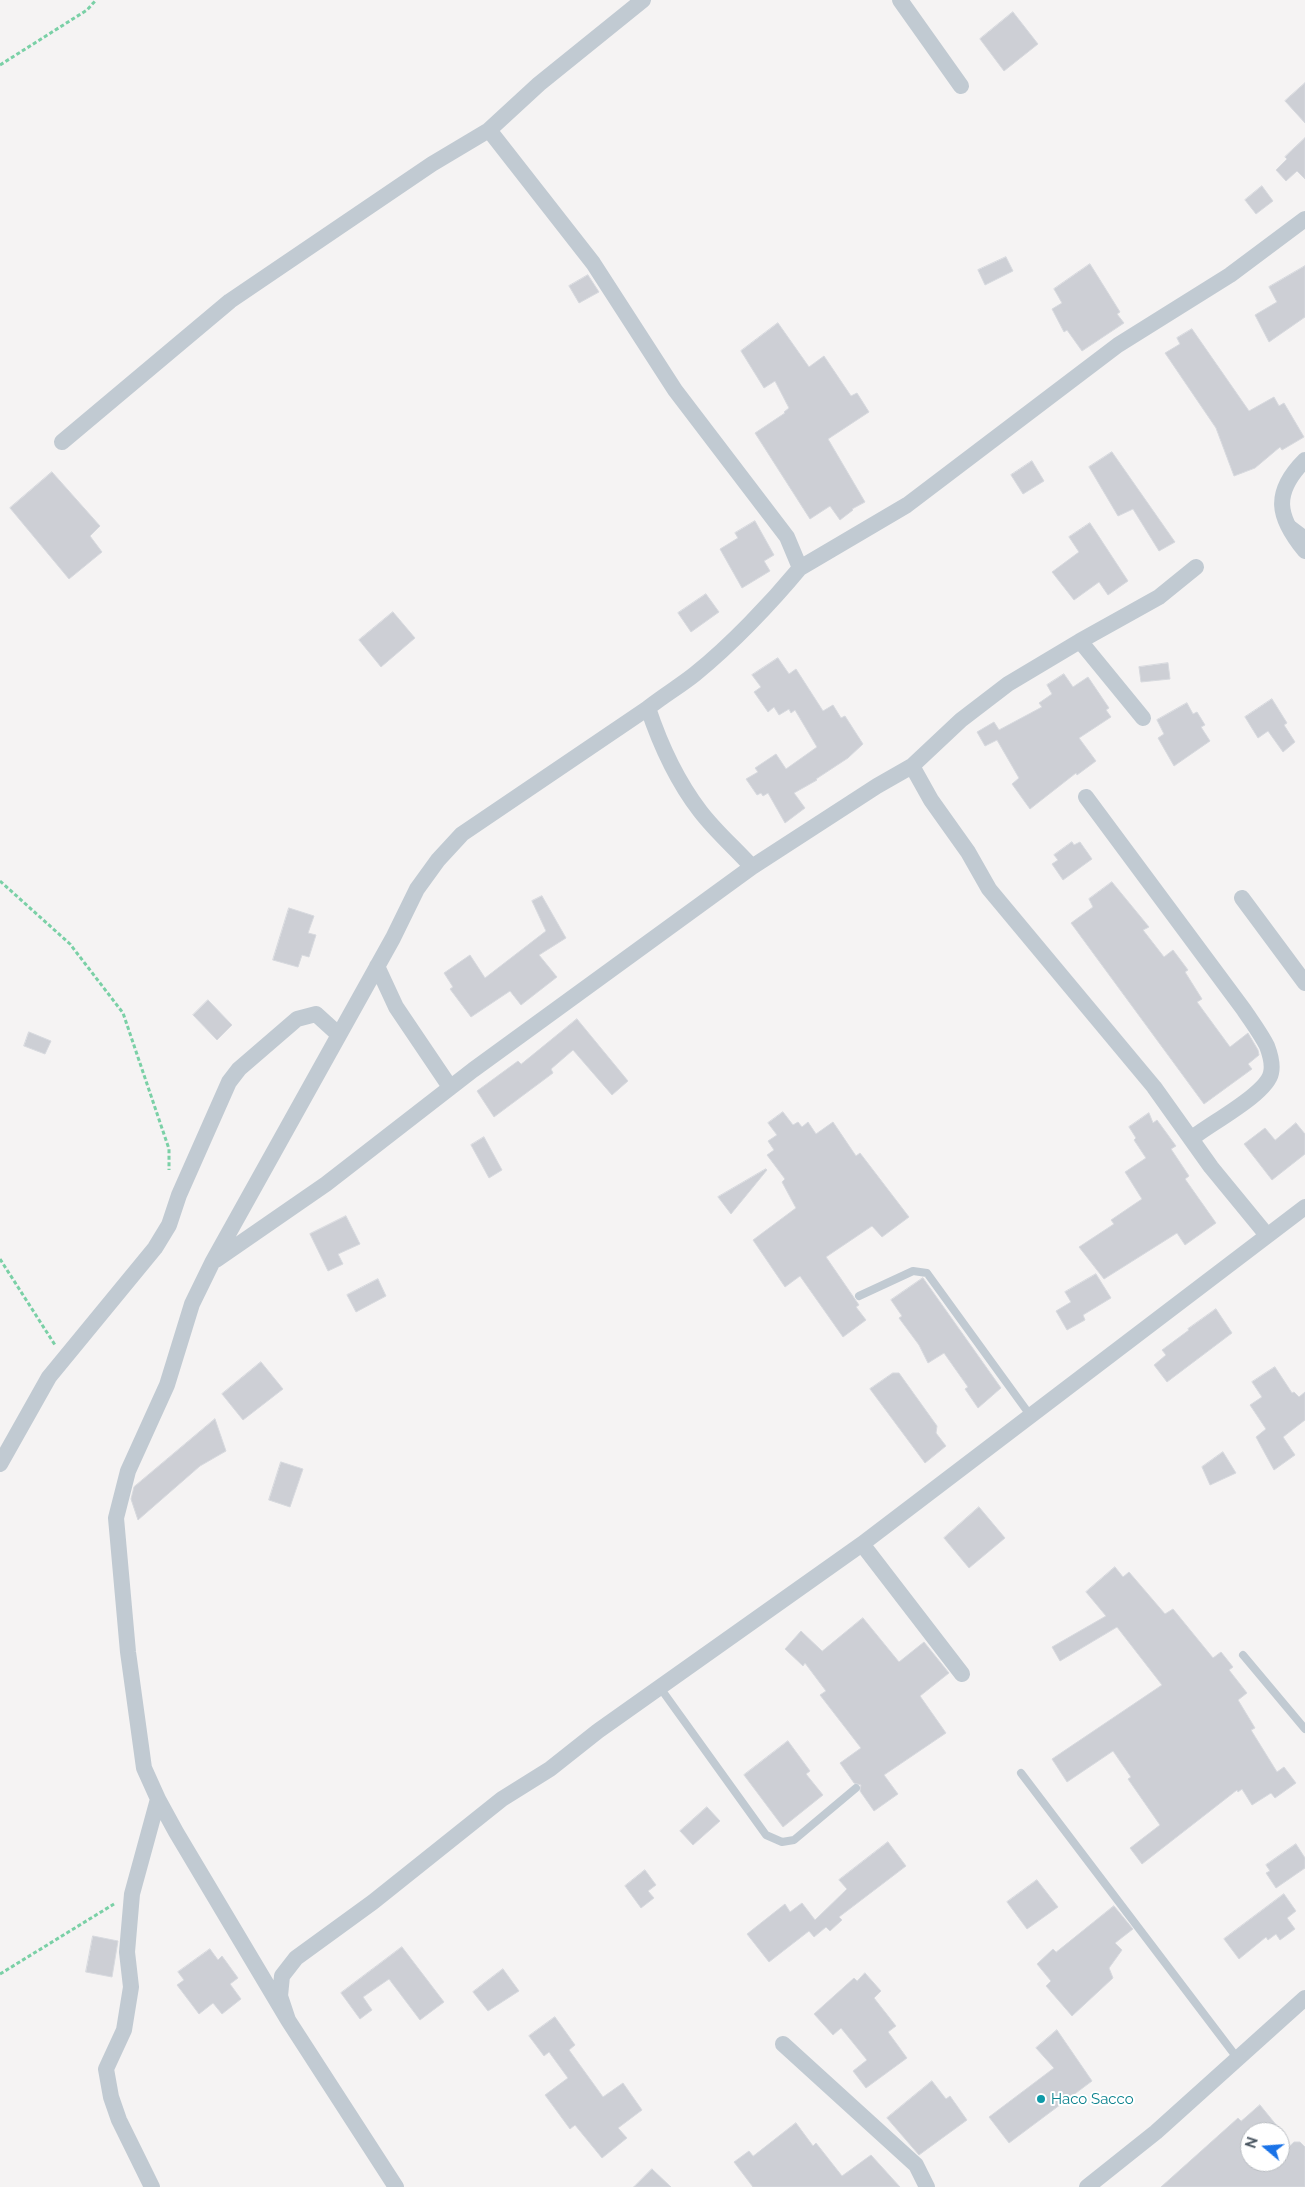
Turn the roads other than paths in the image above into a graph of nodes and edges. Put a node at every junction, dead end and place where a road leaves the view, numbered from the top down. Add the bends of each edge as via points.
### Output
1 (643, 0) edge
2 (900, 0) edge
3 (961, 86) dead end
4 (489, 130) junction
5 (1305, 220) edge
6 (62, 442) dead end
7 (1305, 460) edge
8 (1285, 520) junction
9 (1305, 534) edge
10 (1305, 551) edge
11 (1196, 567) dead end
12 (800, 568) junction
13 (1080, 640) junction
14 (648, 708) junction
15 (1143, 718) dead end
16 (912, 766) junction
17 (1086, 796) dead end
18 (752, 867) junction
19 (1242, 898) dead end
20 (377, 966) junction
21 (1305, 983) edge
22 (338, 1034) junction
23 (450, 1087) junction
24 (1191, 1139) junction
25 (1305, 1207) edge
26 (1266, 1234) junction
27 (212, 1263) junction
28 (859, 1296) dead end
29 (1030, 1416) junction
30 (0, 1464) edge
31 (862, 1544) junction
32 (1243, 1656) dead end
33 (962, 1674) dead end
34 (661, 1689) junction
35 (1305, 1729) edge
36 (1022, 1774) dead end
37 (856, 1788) dead end
38 (158, 1799) junction
39 (1305, 1998) edge
40 (288, 2020) junction
41 (783, 2044) dead end
42 (1238, 2059) junction
43 (152, 2187) edge
44 (396, 2187) edge
45 (927, 2187) edge
46 (1087, 2187) edge

1 - 4 street via 539,84
2 - 3 street
4 - 6 street via 432,164 230,301
4 - 12 street via 593,263 676,390 778,524
5 - 12 street via 1230,275 1118,345 906,505
7 - 8 street via 1281,498
8 - 9 lane via 1296,524
8 - 10 street
11 - 13 street via 1159,597
12 - 14 street via 775,598 718,653
13 - 15 street
13 - 16 street via 1008,684 961,720
14 - 18 street via 670,761 699,810
14 - 20 street via 462,834 417,889
16 - 18 street
16 - 24 street via 989,889 1154,1087
17 - 24 street via 1244,1010 1267,1047 1271,1067 1267,1082 1256,1094
18 - 23 street
19 - 21 street
20 - 22 street
20 - 23 street via 396,1007
22 - 27 street
22 - 30 street via 316,1014 297,1019 239,1068 229,1082 169,1225 155,1248 49,1377
23 - 27 street via 326,1184
24 - 26 street
25 - 26 street
26 - 29 street
27 - 38 street via 192,1304 167,1386 128,1471 116,1518 139,1735 144,1768
28 - 29 lane via 913,1271 927,1273
29 - 31 street
31 - 33 street
31 - 34 street
32 - 35 lane
34 - 37 lane via 766,1835 782,1842 794,1840
34 - 40 street via 502,1800 296,1958 282,1976 280,1996
36 - 42 lane
38 - 40 street
38 - 43 street via 132,1894 127,1952 131,1988 124,2030 106,2069 110,2097
39 - 42 street
40 - 44 street
41 - 45 street via 916,2165
42 - 46 street via 1156,2132

